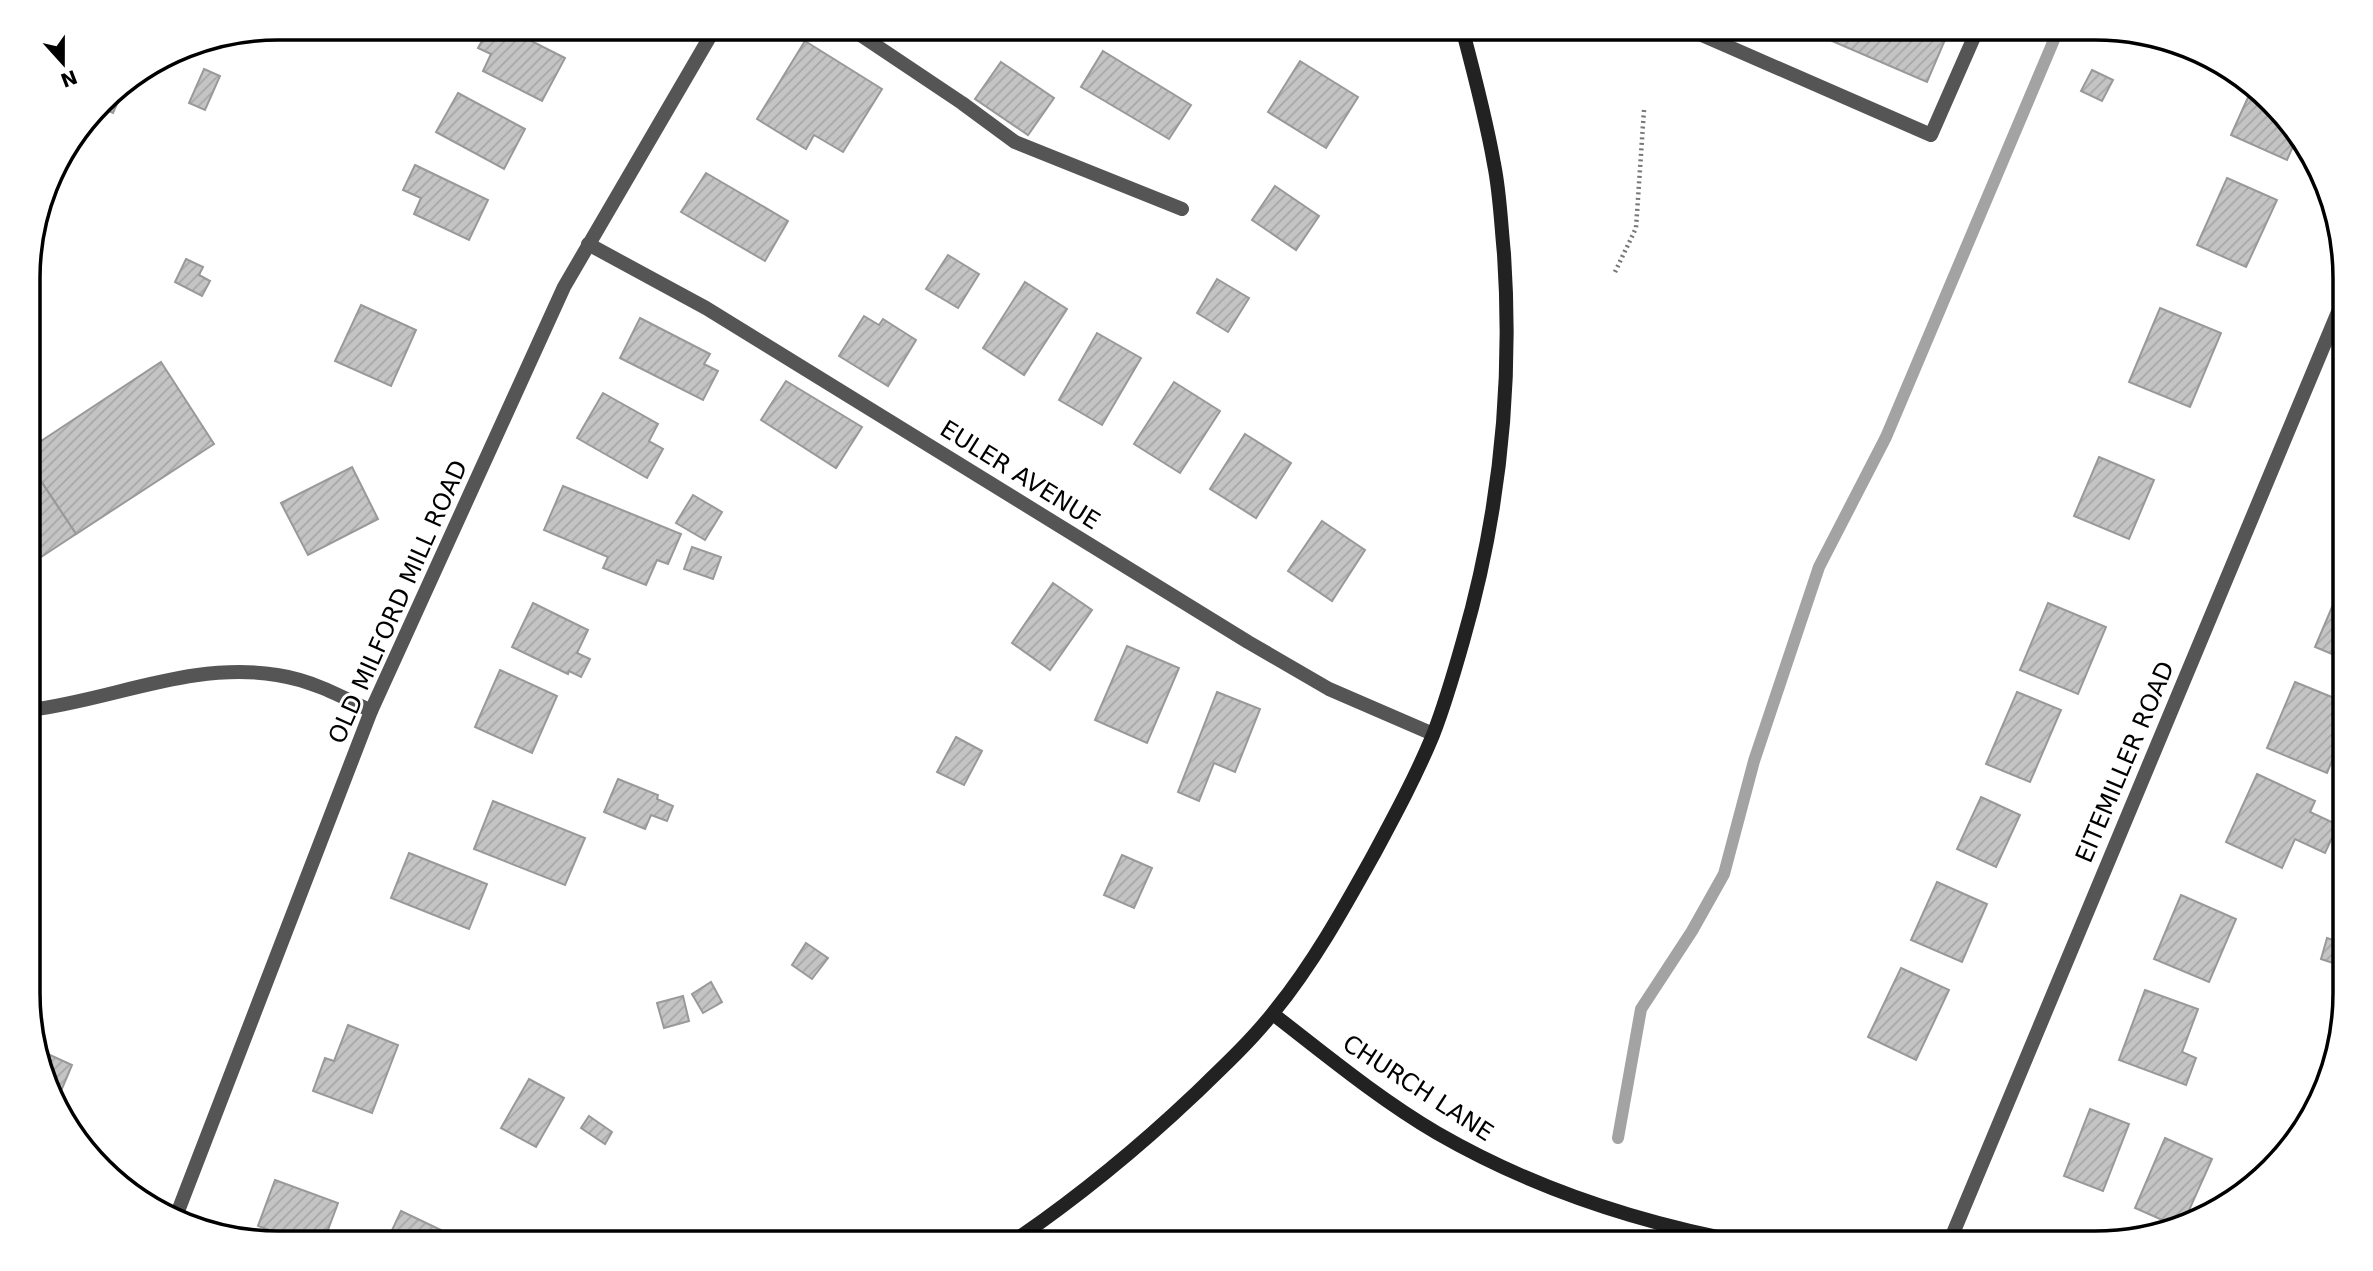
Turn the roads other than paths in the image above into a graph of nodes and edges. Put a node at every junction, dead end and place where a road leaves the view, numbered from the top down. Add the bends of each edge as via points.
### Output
1 (708, 40) edge
2 (868, 40) edge
3 (1465, 40) edge
4 (1713, 40) edge
5 (1973, 40) edge
6 (1182, 209) dead end
7 (588, 244) junction
8 (2333, 324) edge
9 (40, 709) edge
10 (371, 711) junction
11 (1433, 734) junction
12 (1273, 1014) junction
13 (179, 1209) edge
14 (1686, 1230) edge
15 (1954, 1230) edge
16 (1029, 1231) edge

1 - 7 street, OLD MILFORD MILL ROAD
2 - 6 street via 1015,142
3 - 11 main road via 1495,167 1508,359 1493,515 1475,599
4 - 5 street via 1931,135
7 - 10 street, OLD MILFORD MILL ROAD
7 - 11 street, EULER AVENUE via 706,308 1329,689
8 - 15 street, EITEMILLER ROAD
9 - 10 street via 177,677 231,672 277,675 322,687
10 - 13 street, OLD MILFORD MILL ROAD
11 - 12 main road via 1347,903
12 - 14 main road, CHURCH LANE via 1365,1086 1436,1133 1503,1169 1566,1195
12 - 16 main road via 1154,1133

